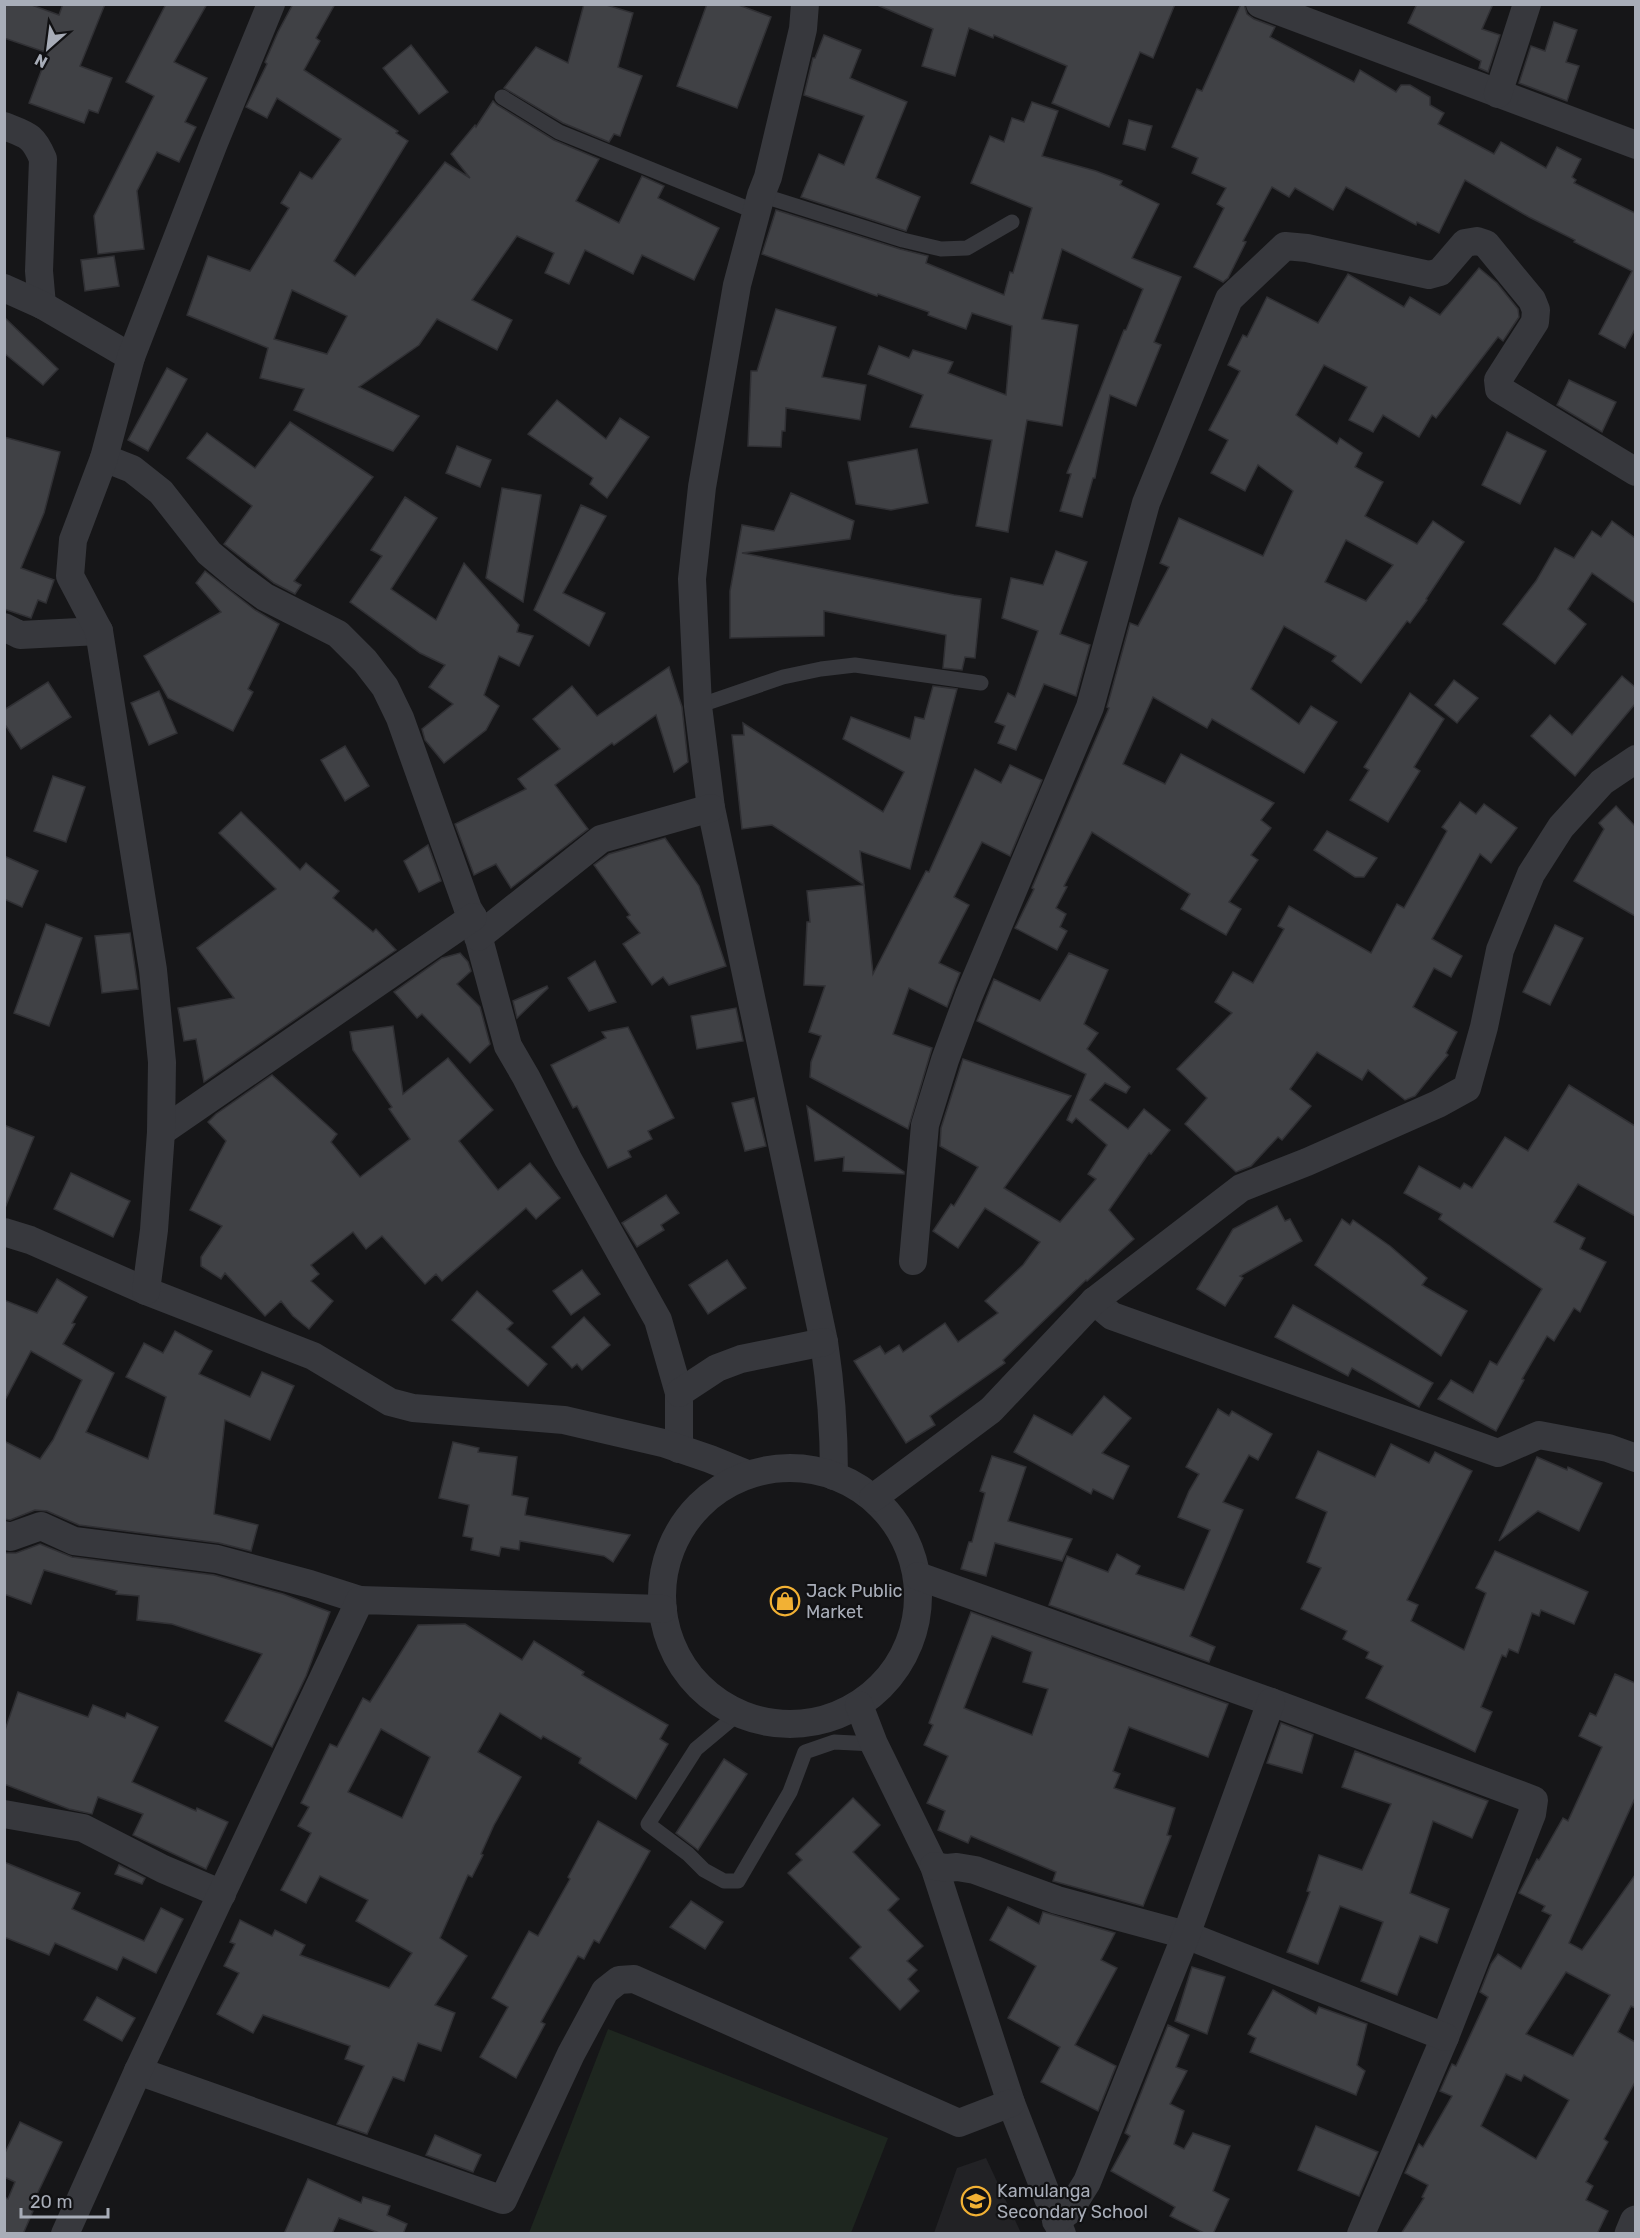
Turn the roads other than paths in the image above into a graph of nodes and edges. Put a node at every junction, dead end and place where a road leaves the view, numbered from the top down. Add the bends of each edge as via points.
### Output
1 (271, 4) edge
2 (805, 4) edge
3 (1260, 4) edge
4 (1527, 4) edge
5 (1498, 94) junction
6 (502, 97) dead end
7 (4, 126) edge
8 (1635, 145) edge
9 (759, 203) junction
10 (1012, 222) dead end
11 (4, 288) edge
12 (42, 305) junction
13 (131, 357) junction
14 (104, 458) junction
15 (1635, 472) edge
16 (4, 627) edge
17 (99, 631) junction
18 (981, 683) dead end
19 (698, 706) junction
20 (1635, 759) edge
21 (711, 808) junction
22 (476, 927) junction
23 (161, 1132) junction
24 (4, 1232) edge
25 (913, 1261) dead end
26 (146, 1291) junction
27 (1094, 1301) junction
28 (824, 1342) junction
29 (679, 1393) junction
30 (680, 1449) junction
31 (1635, 1458) edge
32 (747, 1474) junction
33 (834, 1476) junction
34 (873, 1498) junction
35 (4, 1535) edge
36 (918, 1576) junction
37 (360, 1600) junction
38 (663, 1609) junction
39 (1271, 1701) junction
40 (860, 1705) junction
41 (739, 1713) junction
42 (874, 1744) junction
43 (4, 1814) edge
44 (934, 1866) junction
45 (222, 1894) junction
46 (1186, 1935) junction
47 (1445, 2037) junction
48 (138, 2072) junction
49 (1011, 2103) junction
50 (1635, 2222) edge
51 (1059, 2227) edge
52 (65, 2234) edge
53 (1361, 2234) edge
54 (1631, 2234) edge

1 - 13 street
2 - 9 street
3 - 5 street
4 - 5 street
5 - 8 street
6 - 9 lane via 559,132
7 - 12 street via 37,143 43,159 39,271
9 - 10 lane via 941,249 966,248
9 - 19 street via 737,285 702,487 692,579
11 - 12 street
12 - 13 street
13 - 14 street
14 - 17 street via 73,540 70,576
14 - 22 street via 132,469 161,492 209,553 239,578 265,597 338,634 386,687
15 - 25 street via 1498,389 1498,380 1535,322 1536,310 1486,244 1465,243 1440,272 1429,275 1285,246 1229,299 1146,503 1090,707 945,1060 926,1125
16 - 17 street via 20,635
17 - 23 street via 153,970 162,1062
18 - 19 lane via 855,665 783,677
19 - 21 street
20 - 27 street via 1602,782 1568,820 1531,874 1500,950 1467,1088 1241,1188
21 - 22 street via 602,839
21 - 28 street
22 - 23 street
22 - 29 street via 508,1046 658,1320
23 - 26 street
24 - 26 street
26 - 30 street via 313,1356 390,1402 412,1408 564,1420
27 - 31 street via 1112,1316 1498,1453 1539,1435 1608,1448
27 - 34 street via 991,1410
28 - 29 street via 741,1359 717,1368
28 - 33 street via 832,1406
29 - 30 street
30 - 32 street
32 - 33 street via 775,1468 804,1468
32 - 38 street via 712,1491 677,1533 665,1562
33 - 34 street
34 - 36 street via 902,1533
35 - 37 street via 41,1526 74,1541 217,1559
36 - 39 street
36 - 40 street via 914,1635 883,1686
37 - 38 street
37 - 45 street
38 - 41 street via 670,1643 682,1665 710,1696
39 - 46 street
39 - 47 street via 1534,1800 1532,1814
40 - 41 street via 837,1716 788,1724
40 - 42 street
41 - 42 lane via 696,1749 648,1824 704,1870 724,1881 738,1881 790,1792 805,1752 834,1742
42 - 44 street
43 - 45 street via 83,1828
44 - 46 street via 975,1870 1056,1900
44 - 49 street
45 - 48 street
46 - 47 street
46 - 51 street via 1087,2182
47 - 53 street
48 - 49 street via 503,2200 571,2054 605,1991 619,1980 634,1979 959,2123
48 - 52 street
49 - 51 street
50 - 54 street

